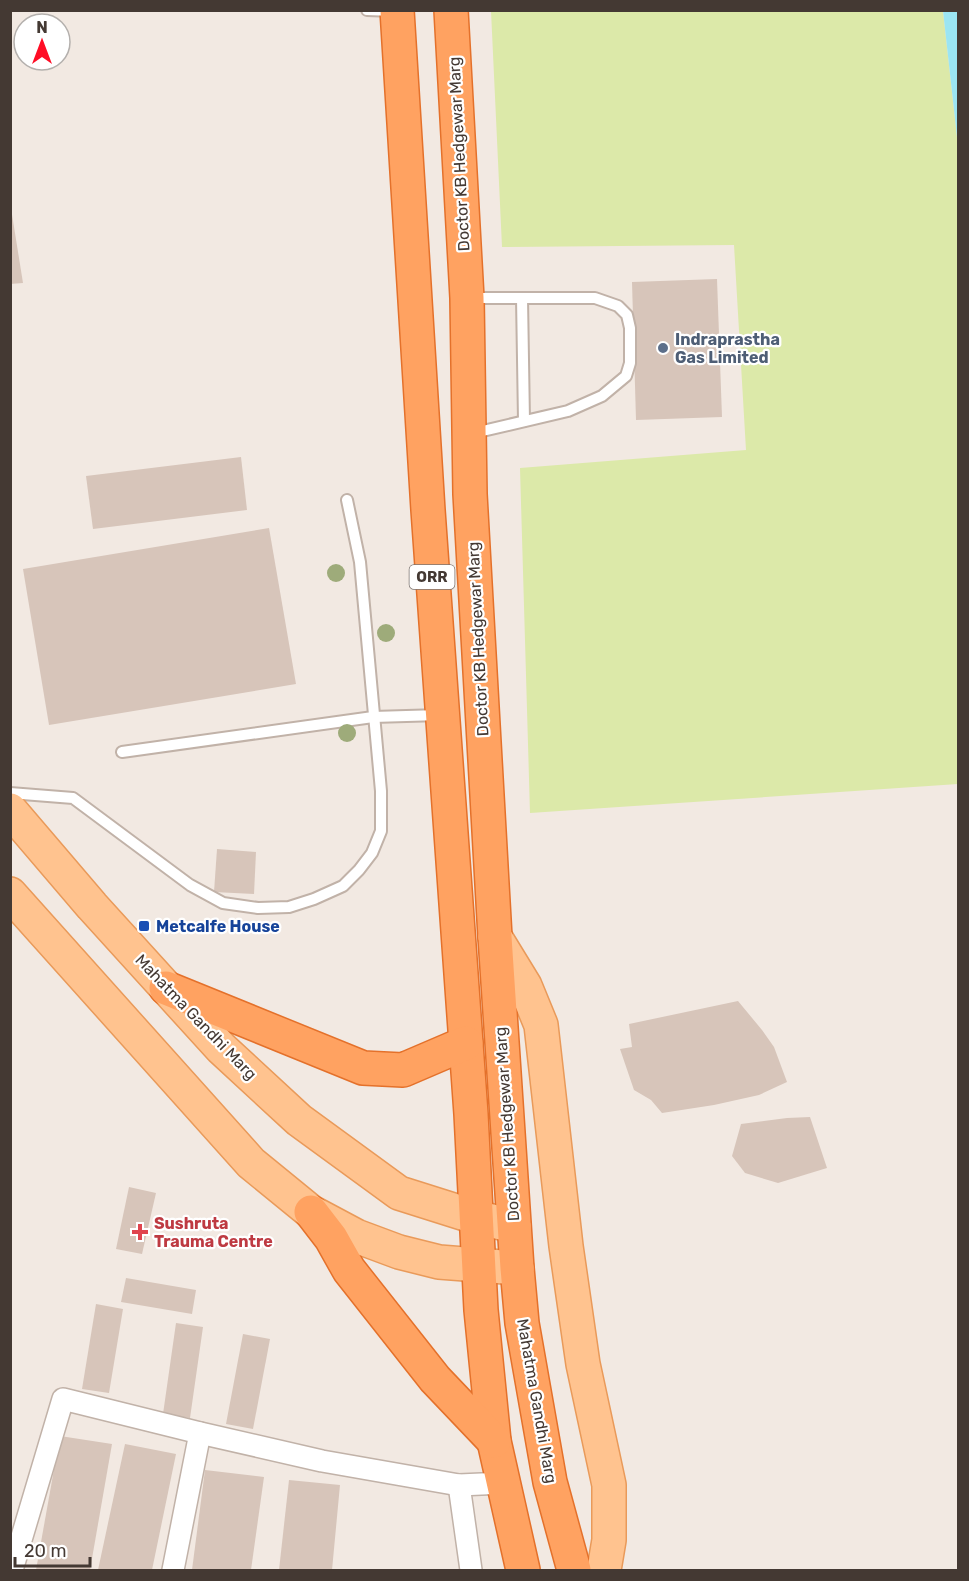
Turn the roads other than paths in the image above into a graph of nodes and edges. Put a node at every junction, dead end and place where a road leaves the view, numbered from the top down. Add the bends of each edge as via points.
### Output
1 (367, 10) edge
2 (451, 10) edge
3 (397, 11) edge
4 (467, 298) junction
5 (522, 298) junction
6 (524, 421) junction
7 (469, 434) junction
8 (348, 500) dead end
9 (442, 715) junction
10 (373, 717) junction
11 (122, 752) dead end
12 (10, 793) edge
13 (10, 810) edge
14 (10, 894) edge
15 (495, 937) junction
16 (166, 988) junction
17 (466, 1043) junction
18 (311, 1212) junction
19 (476, 1218) junction
20 (514, 1226) junction
21 (478, 1264) junction
22 (516, 1268) junction
23 (200, 1434) junction
24 (494, 1441) junction
25 (504, 1483) junction
26 (459, 1485) junction
27 (12, 1570) edge
28 (173, 1570) edge
29 (471, 1570) edge
30 (523, 1570) edge
31 (574, 1570) edge
32 (604, 1570) edge

1 - 3 lane
2 - 4 highway, Doctor KB Hedgewar Marg / ORR
3 - 9 highway, ORR
4 - 5 lane
4 - 7 highway, Doctor KB Hedgewar Marg / ORR
5 - 6 lane
5 - 6 lane via 595,298 618,306 627,315 630,328 626,376 602,396 568,411
6 - 7 lane
7 - 15 highway, Doctor KB Hedgewar Marg / ORR
8 - 10 lane via 360,562
9 - 10 lane
9 - 17 highway, ORR
10 - 11 lane
10 - 12 lane via 381,831 372,853 343,886 289,907 223,903 190,885 73,798
13 - 16 main road, Mahatma Gandhi Marg
14 - 18 main road via 251,1163
15 - 20 highway, Doctor KB Hedgewar Marg / ORR
15 - 32 main road via 525,986 541,1025 581,1352 609,1485
16 - 17 highway via 363,1068 403,1070
16 - 19 main road, Mahatma Gandhi Marg via 221,1048 299,1120 399,1193
17 - 19 highway, ORR
18 - 21 main road via 356,1236 399,1252 439,1262
18 - 24 highway via 349,1270 435,1379
19 - 20 main road, Mahatma Gandhi Marg
19 - 21 highway
20 - 22 highway, Doctor KB Hedgewar Marg / ORR
21 - 22 main road
21 - 24 highway
22 - 31 highway, Mahatma Gandhi Marg via 550,1482
23 - 26 street
23 - 27 street via 63,1399
23 - 28 street
24 - 25 highway
25 - 26 street
25 - 30 highway
26 - 29 street

